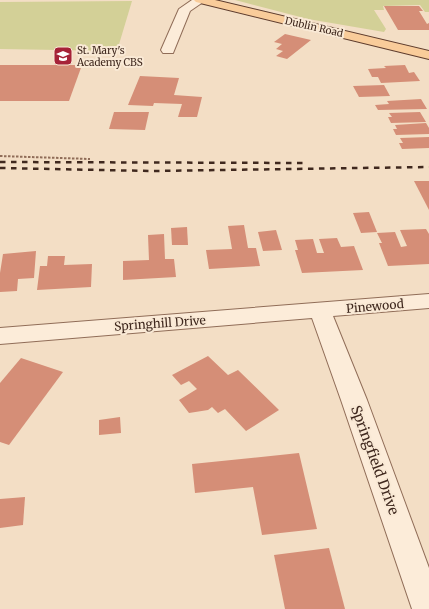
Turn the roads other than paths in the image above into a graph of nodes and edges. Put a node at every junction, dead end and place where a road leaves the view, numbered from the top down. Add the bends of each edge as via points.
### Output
1 (200, 0) edge
2 (168, 50) dead end
3 (429, 55) edge
4 (429, 302) edge
5 (320, 311) junction
6 (0, 336) edge
7 (428, 609) edge

1 - 2 street via 185,9
1 - 3 main road, Dublin Road
4 - 5 street, Pinewood
5 - 6 street, Springhill Drive
5 - 7 street, Springfield Drive

